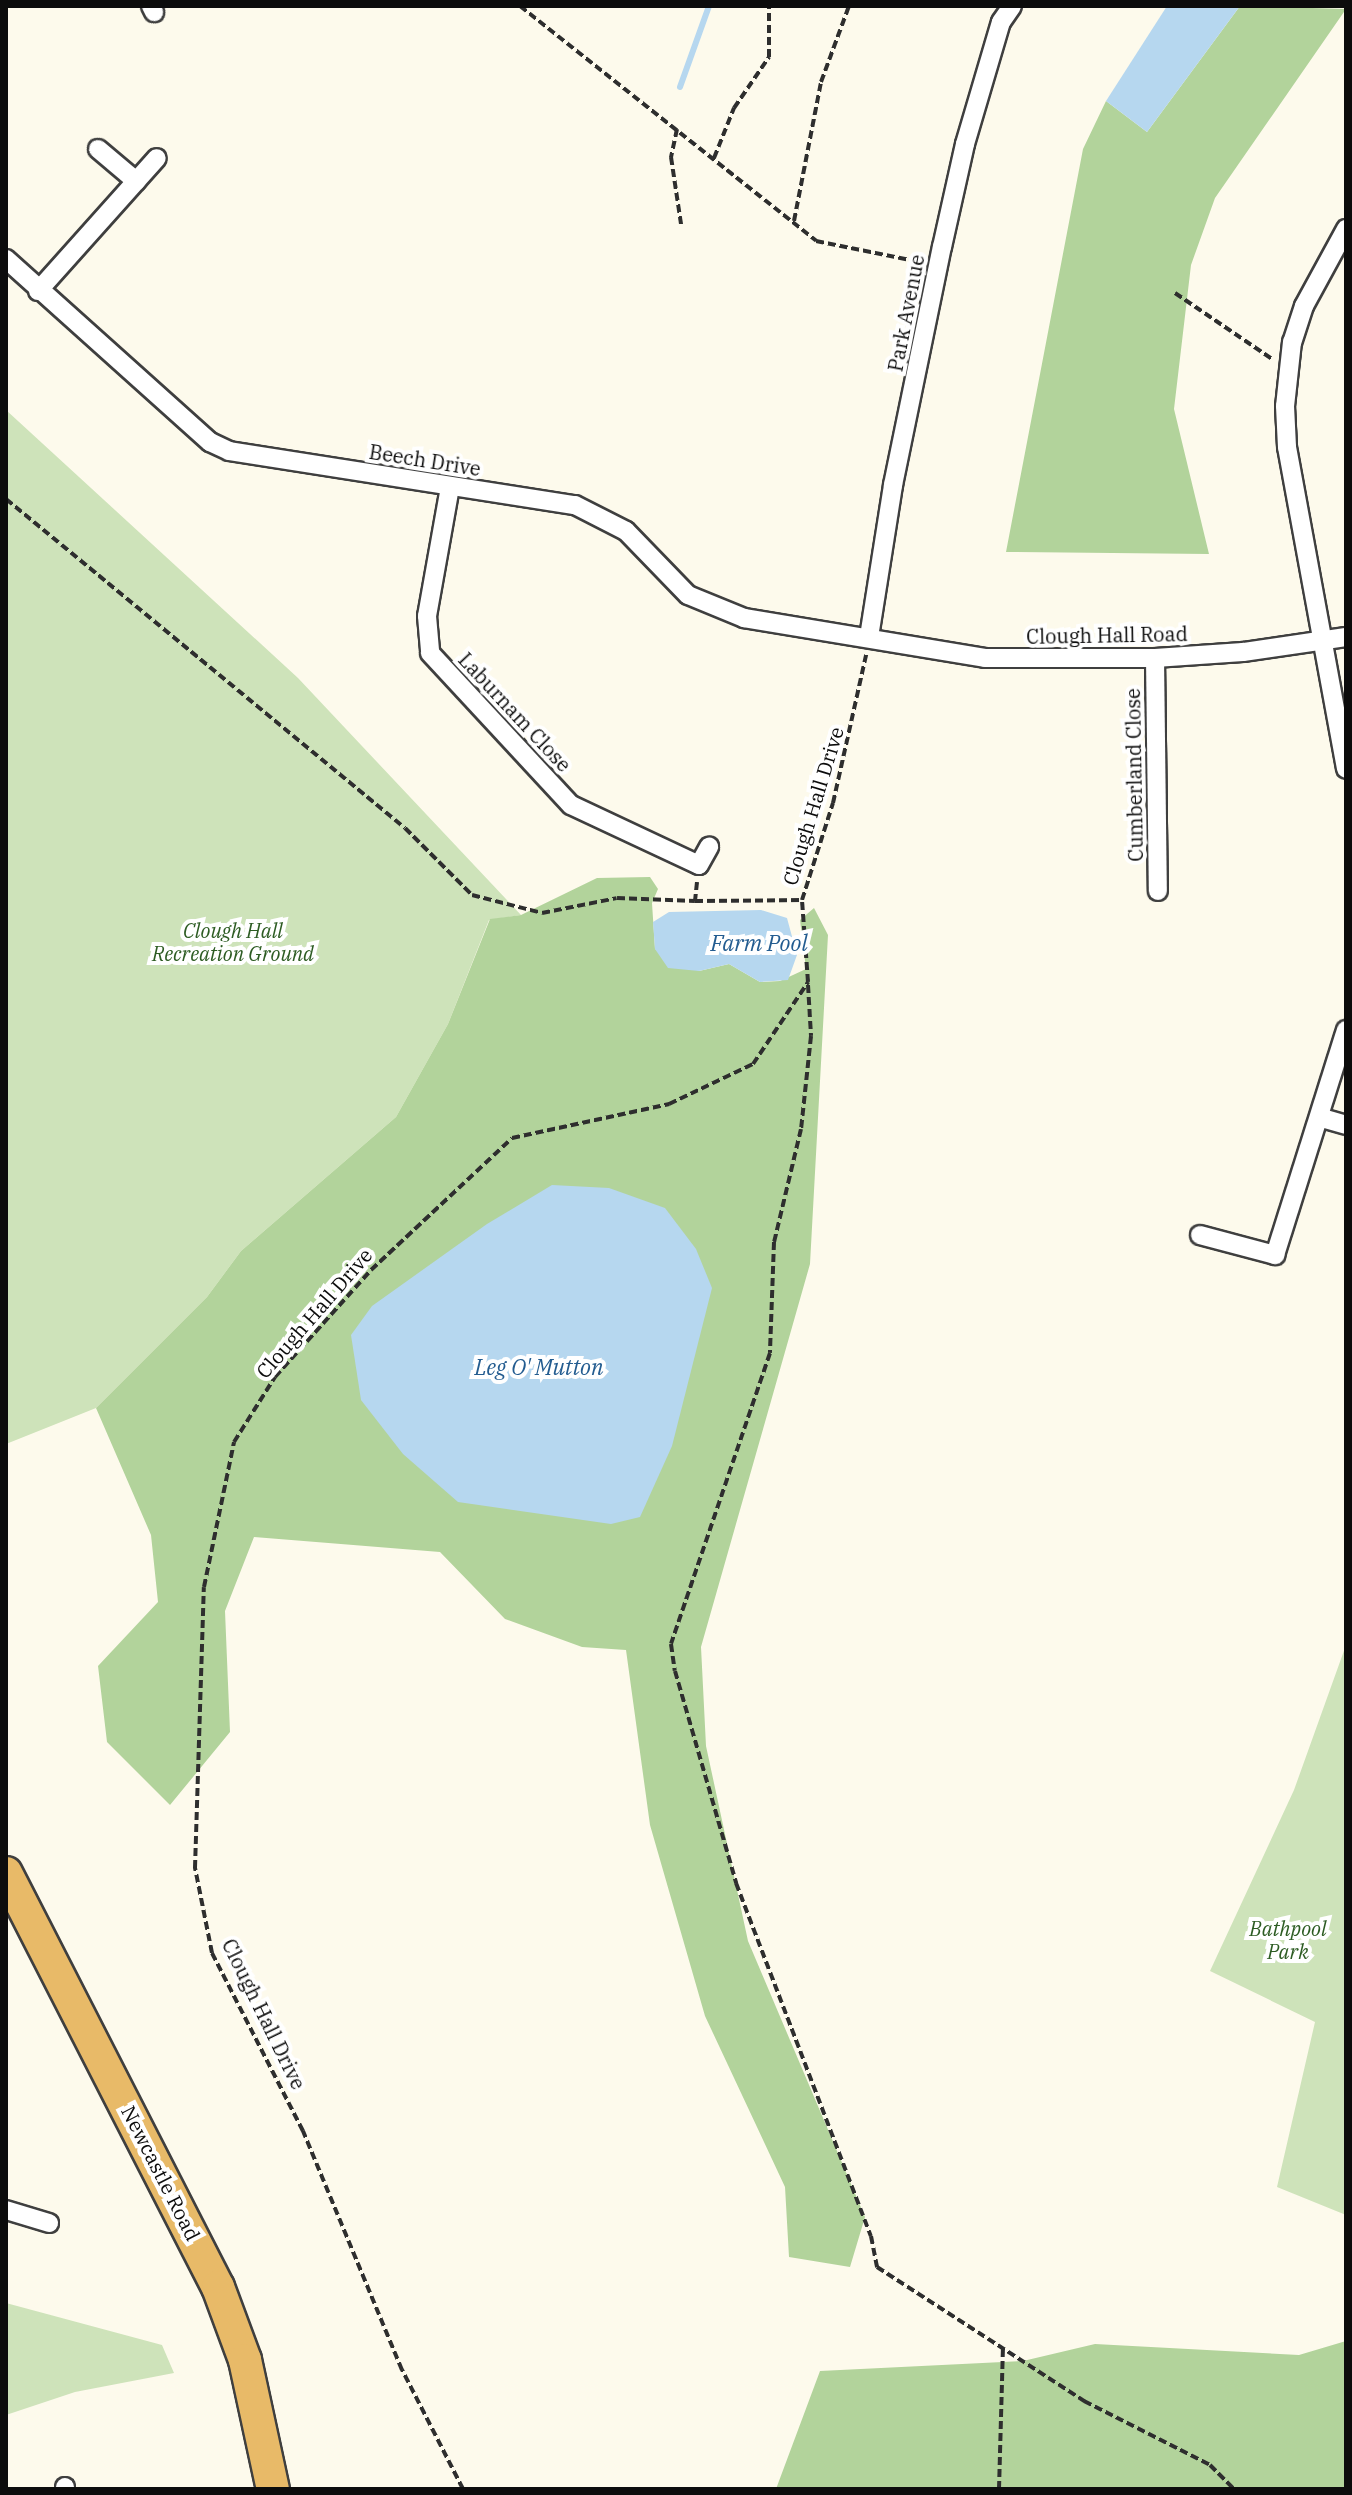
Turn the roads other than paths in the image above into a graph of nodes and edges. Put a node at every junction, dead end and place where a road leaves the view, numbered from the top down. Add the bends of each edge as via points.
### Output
1 (1012, 6) edge
2 (98, 149) dead end
3 (157, 158) dead end
4 (136, 181) junction
5 (1346, 229) edge
6 (6, 259) edge
7 (38, 291) junction
8 (450, 487) junction
9 (869, 637) junction
10 (1346, 637) edge
11 (1323, 642) junction
12 (1155, 658) junction
13 (1346, 769) edge
14 (709, 847) dead end
15 (1158, 891) dead end
16 (1346, 1030) edge
17 (1322, 1118) junction
18 (1346, 1125) edge
19 (1200, 1235) dead end
20 (6, 1873) edge
21 (6, 2210) edge
22 (49, 2223) dead end
23 (273, 2489) edge

1 - 9 street, Park Avenue via 1001,22 965,144 893,485
2 - 4 street
3 - 4 street
4 - 7 street
5 - 11 street via 1304,306 1287,370 1287,447
6 - 7 street, Beech Drive
7 - 8 street, Beech Drive via 210,442 229,451
8 - 9 street, Beech Drive via 575,505 602,515 709,608
8 - 14 street, Laburnam Close via 427,616 430,653 571,805 699,865
9 - 12 street, Clough Hall Road via 985,658
10 - 11 street, Clough Hall Road
11 - 12 street, Clough Hall Road
11 - 13 street
12 - 15 street, Cumberland Close
16 - 17 street
17 - 18 street
17 - 19 street via 1275,1255
20 - 23 highway, Newcastle Road via 218,2287 245,2360
21 - 22 street

